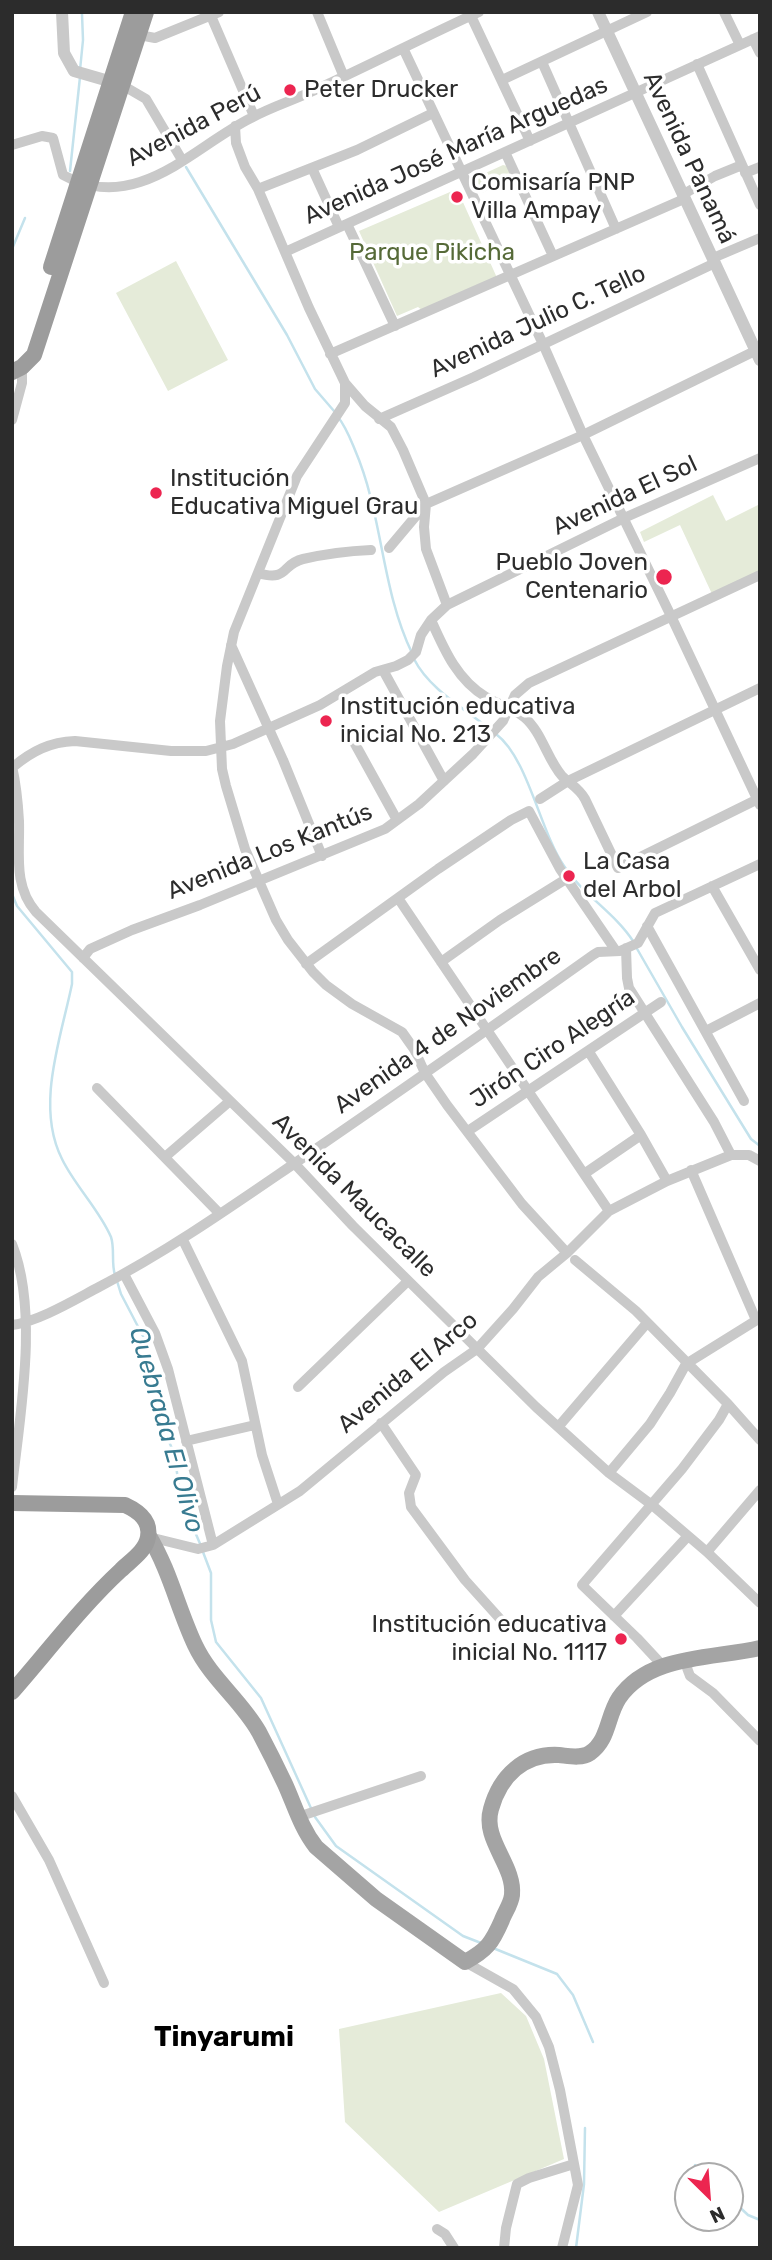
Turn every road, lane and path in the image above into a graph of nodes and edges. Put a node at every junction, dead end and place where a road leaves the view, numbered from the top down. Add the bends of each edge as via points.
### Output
1 (62, 12) edge
2 (133, 12) edge
3 (146, 12) edge
4 (317, 12) edge
5 (598, 12) edge
6 (647, 12) edge
7 (724, 12) edge
8 (215, 14) edge
9 (475, 14) edge
10 (607, 31) junction
11 (133, 33) junction
12 (756, 37) edge
13 (740, 45) junction
14 (402, 48) junction
15 (760, 53) edge
16 (542, 62) junction
17 (697, 64) junction
18 (344, 76) junction
19 (502, 80) junction
20 (116, 83) junction
21 (635, 93) junction
22 (433, 113) junction
23 (254, 116) junction
24 (568, 123) junction
25 (235, 126) junction
26 (530, 141) junction
27 (12, 145) edge
28 (505, 152) junction
29 (182, 160) junction
30 (760, 167) edge
31 (312, 168) junction
32 (743, 169) junction
33 (460, 172) junction
34 (82, 185) junction
35 (258, 189) junction
36 (683, 197) junction
37 (760, 205) edge
38 (343, 226) junction
39 (615, 229) junction
40 (760, 237) edge
41 (285, 252) junction
42 (553, 256) junction
43 (714, 261) junction
44 (510, 276) junction
45 (395, 326) junction
46 (543, 344) junction
47 (758, 353) edge
48 (330, 354) junction
49 (17, 370) edge
50 (345, 383) junction
51 (379, 419) junction
52 (12, 420) edge
53 (583, 435) junction
54 (760, 457) edge
55 (426, 504) junction
56 (624, 518) junction
57 (389, 548) dead end
58 (371, 550) dead end
59 (258, 573) junction
60 (760, 575) edge
61 (447, 605) junction
62 (671, 616) junction
63 (431, 620) junction
64 (231, 644) junction
65 (383, 670) junction
66 (760, 688) edge
67 (508, 708) junction
68 (714, 708) junction
69 (268, 729) junction
70 (349, 733) dead end
71 (220, 749) junction
72 (12, 766) edge
73 (444, 780) junction
74 (568, 781) junction
75 (540, 799) dead end
76 (759, 801) edge
77 (14, 807) edge
78 (397, 820) junction
79 (322, 856) junction
80 (760, 864) edge
81 (566, 879) junction
82 (259, 881) junction
83 (712, 886) junction
84 (398, 898) junction
85 (647, 926) junction
86 (627, 947) junction
87 (83, 958) junction
88 (441, 962) junction
89 (306, 964) junction
90 (760, 970) edge
91 (661, 1002) dead end
92 (760, 1003) edge
93 (644, 1013) junction
94 (487, 1030) junction
95 (705, 1031) junction
96 (589, 1052) junction
97 (425, 1073) junction
98 (97, 1088) dead end
99 (529, 1091) junction
100 (230, 1101) junction
101 (744, 1101) dead end
102 (468, 1131) junction
103 (642, 1135) junction
104 (731, 1155) junction
105 (165, 1157) junction
106 (760, 1161) edge
107 (294, 1163) junction
108 (691, 1170) junction
109 (584, 1174) junction
110 (667, 1181) junction
111 (610, 1212) junction
112 (220, 1214) junction
113 (183, 1240) junction
114 (12, 1244) edge
115 (571, 1257) junction
116 (122, 1276) junction
117 (408, 1281) junction
118 (12, 1296) edge
119 (24, 1298) junction
120 (758, 1319) edge
121 (26, 1322) junction
122 (647, 1323) junction
123 (12, 1325) edge
124 (477, 1349) junction
125 (686, 1364) junction
126 (298, 1388) dead end
127 (728, 1404) junction
128 (382, 1423) junction
129 (255, 1425) junction
130 (559, 1426) junction
131 (760, 1440) edge
132 (186, 1441) junction
133 (609, 1474) junction
134 (12, 1487) edge
135 (760, 1490) edge
136 (12, 1503) edge
137 (278, 1504) junction
138 (652, 1505) junction
139 (149, 1536) junction
140 (688, 1536) junction
141 (206, 1547) junction
142 (707, 1552) junction
143 (760, 1603) edge
144 (614, 1616) junction
145 (500, 1620) dead end
146 (760, 1648) edge
147 (689, 1660) junction
148 (663, 1666) junction
149 (12, 1692) edge
150 (760, 1741) edge
151 (421, 1776) dead end
152 (12, 1796) edge
153 (298, 1817) junction
154 (465, 1962) junction
155 (104, 1983) dead end
156 (574, 2164) junction
157 (437, 2230) dead end
158 (454, 2248) edge
159 (504, 2248) edge
160 (562, 2248) edge

1 - 20 street via 64,53 74,71
2 - 11 highway
3 - 11 highway
4 - 18 street
5 - 10 street, Avenida Panamá
6 - 10 street
7 - 13 street
8 - 11 street via 155,38
8 - 23 street
9 - 14 street, Avenida Perú
9 - 19 street
10 - 16 street
10 - 21 street, Avenida Panamá
11 - 20 highway
12 - 13 street, Avenida José María Arguedas
12 - 15 street
13 - 17 street, Avenida José María Arguedas
14 - 18 street, Avenida Perú
14 - 22 street
16 - 19 street
16 - 24 street
17 - 21 street, Avenida José María Arguedas
17 - 32 street
18 - 23 street, Avenida Perú
19 - 26 street
20 - 29 street via 146,99
20 - 34 highway
21 - 24 street, Avenida José María Arguedas
21 - 36 street, Avenida Panamá
22 - 31 street
22 - 33 street
23 - 25 street, Avenida Perú
24 - 26 street, Avenida José María Arguedas
24 - 39 street
25 - 29 street, Avenida Perú
25 - 35 street via 241,156
26 - 28 street, Avenida José María Arguedas
27 - 34 street via 42,136 53,138 63,175
28 - 33 street, Avenida José María Arguedas
28 - 42 street
29 - 34 street, Avenida Perú via 139,182
30 - 32 street
31 - 35 street
31 - 38 street
32 - 36 street via 715,176
32 - 37 street
33 - 38 street, Avenida José María Arguedas
33 - 44 street
34 - 49 highway via 34,355
35 - 41 street
36 - 39 street
36 - 43 street, Avenida Panamá
38 - 41 street, Avenida José María Arguedas
38 - 45 street
39 - 42 street
40 - 43 street, Avenida Julio C. Tello
41 - 48 street
42 - 44 street
43 - 46 street, Avenida Julio C. Tello
43 - 47 street, Avenida Panamá
44 - 45 street
44 - 46 street
45 - 48 street
46 - 51 street, Avenida Julio C. Tello
46 - 53 street
47 - 53 street
48 - 50 street
49 - 52 street via 22,383
50 - 51 street
50 - 59 street via 345,403 298,476
51 - 55 street via 391,427
53 - 55 street
53 - 56 street
54 - 56 street, Avenida El Sol
55 - 57 street
55 - 61 street via 426,550
56 - 61 street, Avenida El Sol
56 - 62 street
58 - 59 street via 298,560 276,576
59 - 64 street
60 - 62 street, Avenida Los Kantús
61 - 63 street, Avenida El Sol
62 - 67 street, Avenida Los Kantús via 529,683
62 - 68 street
63 - 65 street, Avenida El Sol via 412,656
63 - 67 street via 460,674 477,691
64 - 69 street
64 - 71 street
65 - 69 street
65 - 73 street
66 - 68 street
67 - 73 street, Avenida Los Kantús via 495,731
67 - 74 street via 527,719
68 - 74 street
68 - 76 street
69 - 71 street
69 - 79 street
70 - 78 street
71 - 72 street via 172,751 61,741
71 - 82 street via 234,816
72 - 77 street, Avenida Maucacalle
73 - 78 street, Avenida Los Kantús
74 - 75 street
74 - 76 street via 585,799 618,868
77 - 87 street, Avenida Maucacalle via 25,898
78 - 79 street, Avenida Los Kantús via 374,835
79 - 82 street, Avenida Los Kantús
80 - 83 street
81 - 84 street via 529,811
81 - 86 street
81 - 88 street
82 - 87 street, Avenida Los Kantús via 110,940 90,949
82 - 89 street via 281,929
83 - 85 street via 655,913
83 - 90 street
84 - 88 street
84 - 89 street
85 - 86 street
85 - 95 street
86 - 93 street via 626,978
86 - 94 street, Avenida 4 de Noviembre via 593,955
87 - 100 street, Avenida Maucacalle
88 - 94 street
89 - 97 street via 339,995 402,1032
91 - 93 street, Jirón Ciro Alegría
92 - 95 street
93 - 96 street, Jirón Ciro Alegría
93 - 104 street
94 - 97 street, Avenida 4 de Noviembre
94 - 99 street
95 - 101 street
96 - 99 street, Jirón Ciro Alegría
96 - 103 street
97 - 102 street
97 - 107 street, Avenida 4 de Noviembre
98 - 105 street
99 - 102 street, Jirón Ciro Alegría
99 - 109 street
100 - 105 street
100 - 107 street, Avenida Maucacalle
102 - 115 street via 522,1204
103 - 109 street
103 - 110 street
104 - 106 street via 750,1155
104 - 108 street, Avenida El Arco
105 - 112 street
107 - 112 street, Avenida 4 de Noviembre
107 - 117 street, Avenida Maucacalle
108 - 110 street, Avenida El Arco
108 - 120 street
109 - 111 street
110 - 111 street, Avenida El Arco
111 - 115 street, Avenida El Arco
112 - 113 street, Avenida 4 de Noviembre
113 - 116 street, Avenida 4 de Noviembre
113 - 129 street via 242,1361
114 - 119 street
115 - 122 street
115 - 124 street, Avenida El Arco via 538,1277
116 - 121 street, Avenida 4 de Noviembre
116 - 132 street via 155,1333
117 - 124 street, Avenida Maucacalle
117 - 126 street
118 - 119 street
119 - 121 street
120 - 125 street
121 - 123 street, Avenida 4 de Noviembre
121 - 134 street
122 - 125 street
122 - 130 street
124 - 128 street, Avenida El Arco
124 - 130 street, Avenida Maucacalle
125 - 127 street
125 - 133 street via 650,1424
127 - 131 street
127 - 138 street
128 - 137 street, Avenida El Arco
128 - 145 street via 416,1475 409,1493 411,1507
129 - 132 street
129 - 137 street
130 - 133 street, Avenida Maucacalle
132 - 141 street
133 - 138 street, Avenida Maucacalle
135 - 142 street
136 - 139 highway via 125,1505 139,1512
137 - 141 street, Avenida El Arco
138 - 140 street, Avenida Maucacalle
138 - 144 street via 582,1585
139 - 141 street
139 - 149 highway via 144,1548 102,1587
139 - 153 main road via 195,1645 220,1685 240,1703 259,1732
140 - 142 street, Avenida Maucacalle
140 - 144 street
142 - 143 street, Avenida Maucacalle
144 - 148 street
146 - 147 main road
147 - 148 main road
147 - 150 street via 690,1676
148 - 154 main road via 624,1692 603,1738 591,1752 583,1757 536,1757 508,1775 489,1819 510,1875 511,1899 489,1945
151 - 153 street
152 - 155 street via 49,1860
153 - 154 main road via 322,1855
154 - 156 street via 513,1989 536,2017 549,2047
156 - 159 street via 517,2185
156 - 160 street via 578,2185
157 - 158 street

